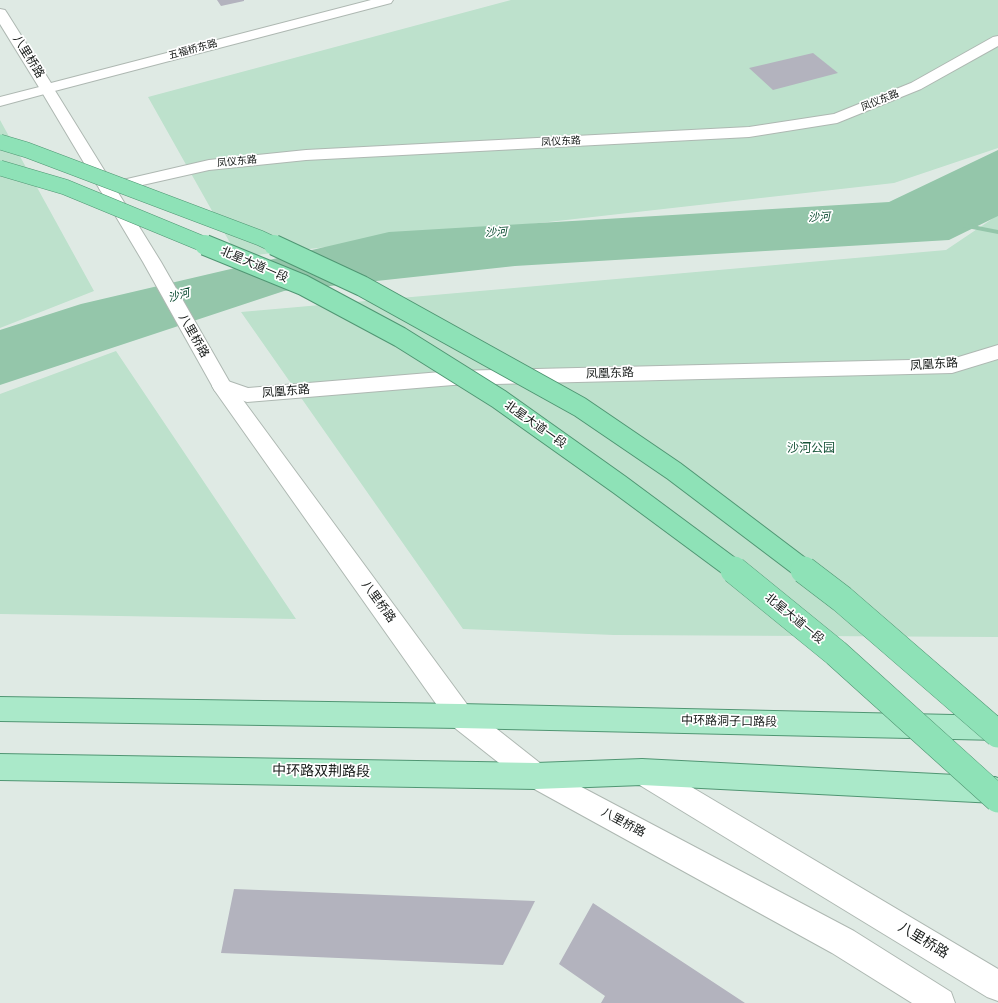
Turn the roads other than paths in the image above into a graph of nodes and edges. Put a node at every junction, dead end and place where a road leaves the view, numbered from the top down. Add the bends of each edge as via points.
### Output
1 (386, 0) edge
2 (0, 12) edge
3 (998, 40) edge
4 (47, 89) junction
5 (0, 102) edge
6 (0, 142) edge
7 (0, 168) edge
8 (107, 188) junction
9 (998, 352) edge
10 (222, 386) junction
11 (0, 709) edge
12 (460, 716) junction
13 (998, 728) edge
14 (998, 734) edge
15 (0, 767) edge
16 (642, 772) junction
17 (536, 776) junction
18 (998, 790) edge
19 (998, 799) edge
20 (998, 986) edge
21 (940, 1003) edge

1 - 4 street, 五福桥东路
2 - 4 street, 八里桥路
3 - 8 street, 凤仪东路 via 916,86 837,118 749,132 306,155 209,165
4 - 5 street, 五福桥东路
4 - 8 street, 八里桥路
6 - 14 highway, bridge via 260,238 362,286 580,407 674,471 842,599
7 - 19 highway, 北星大道一段, bridge via 65,187 303,286 400,337 499,399 735,571 836,653
8 - 10 street, 八里桥路
9 - 10 street, 凤凰东路 via 952,366 453,378 247,395
10 - 12 street, 八里桥路
11 - 12 main road
12 - 13 main road, 中环路洞子口路段
12 - 17 street, 八里桥路
15 - 17 main road, 中环路双荆路段
16 - 17 main road, 中环路双荆路段
16 - 18 main road
16 - 20 street, 八里桥路
17 - 21 street, 八里桥路 via 843,942

